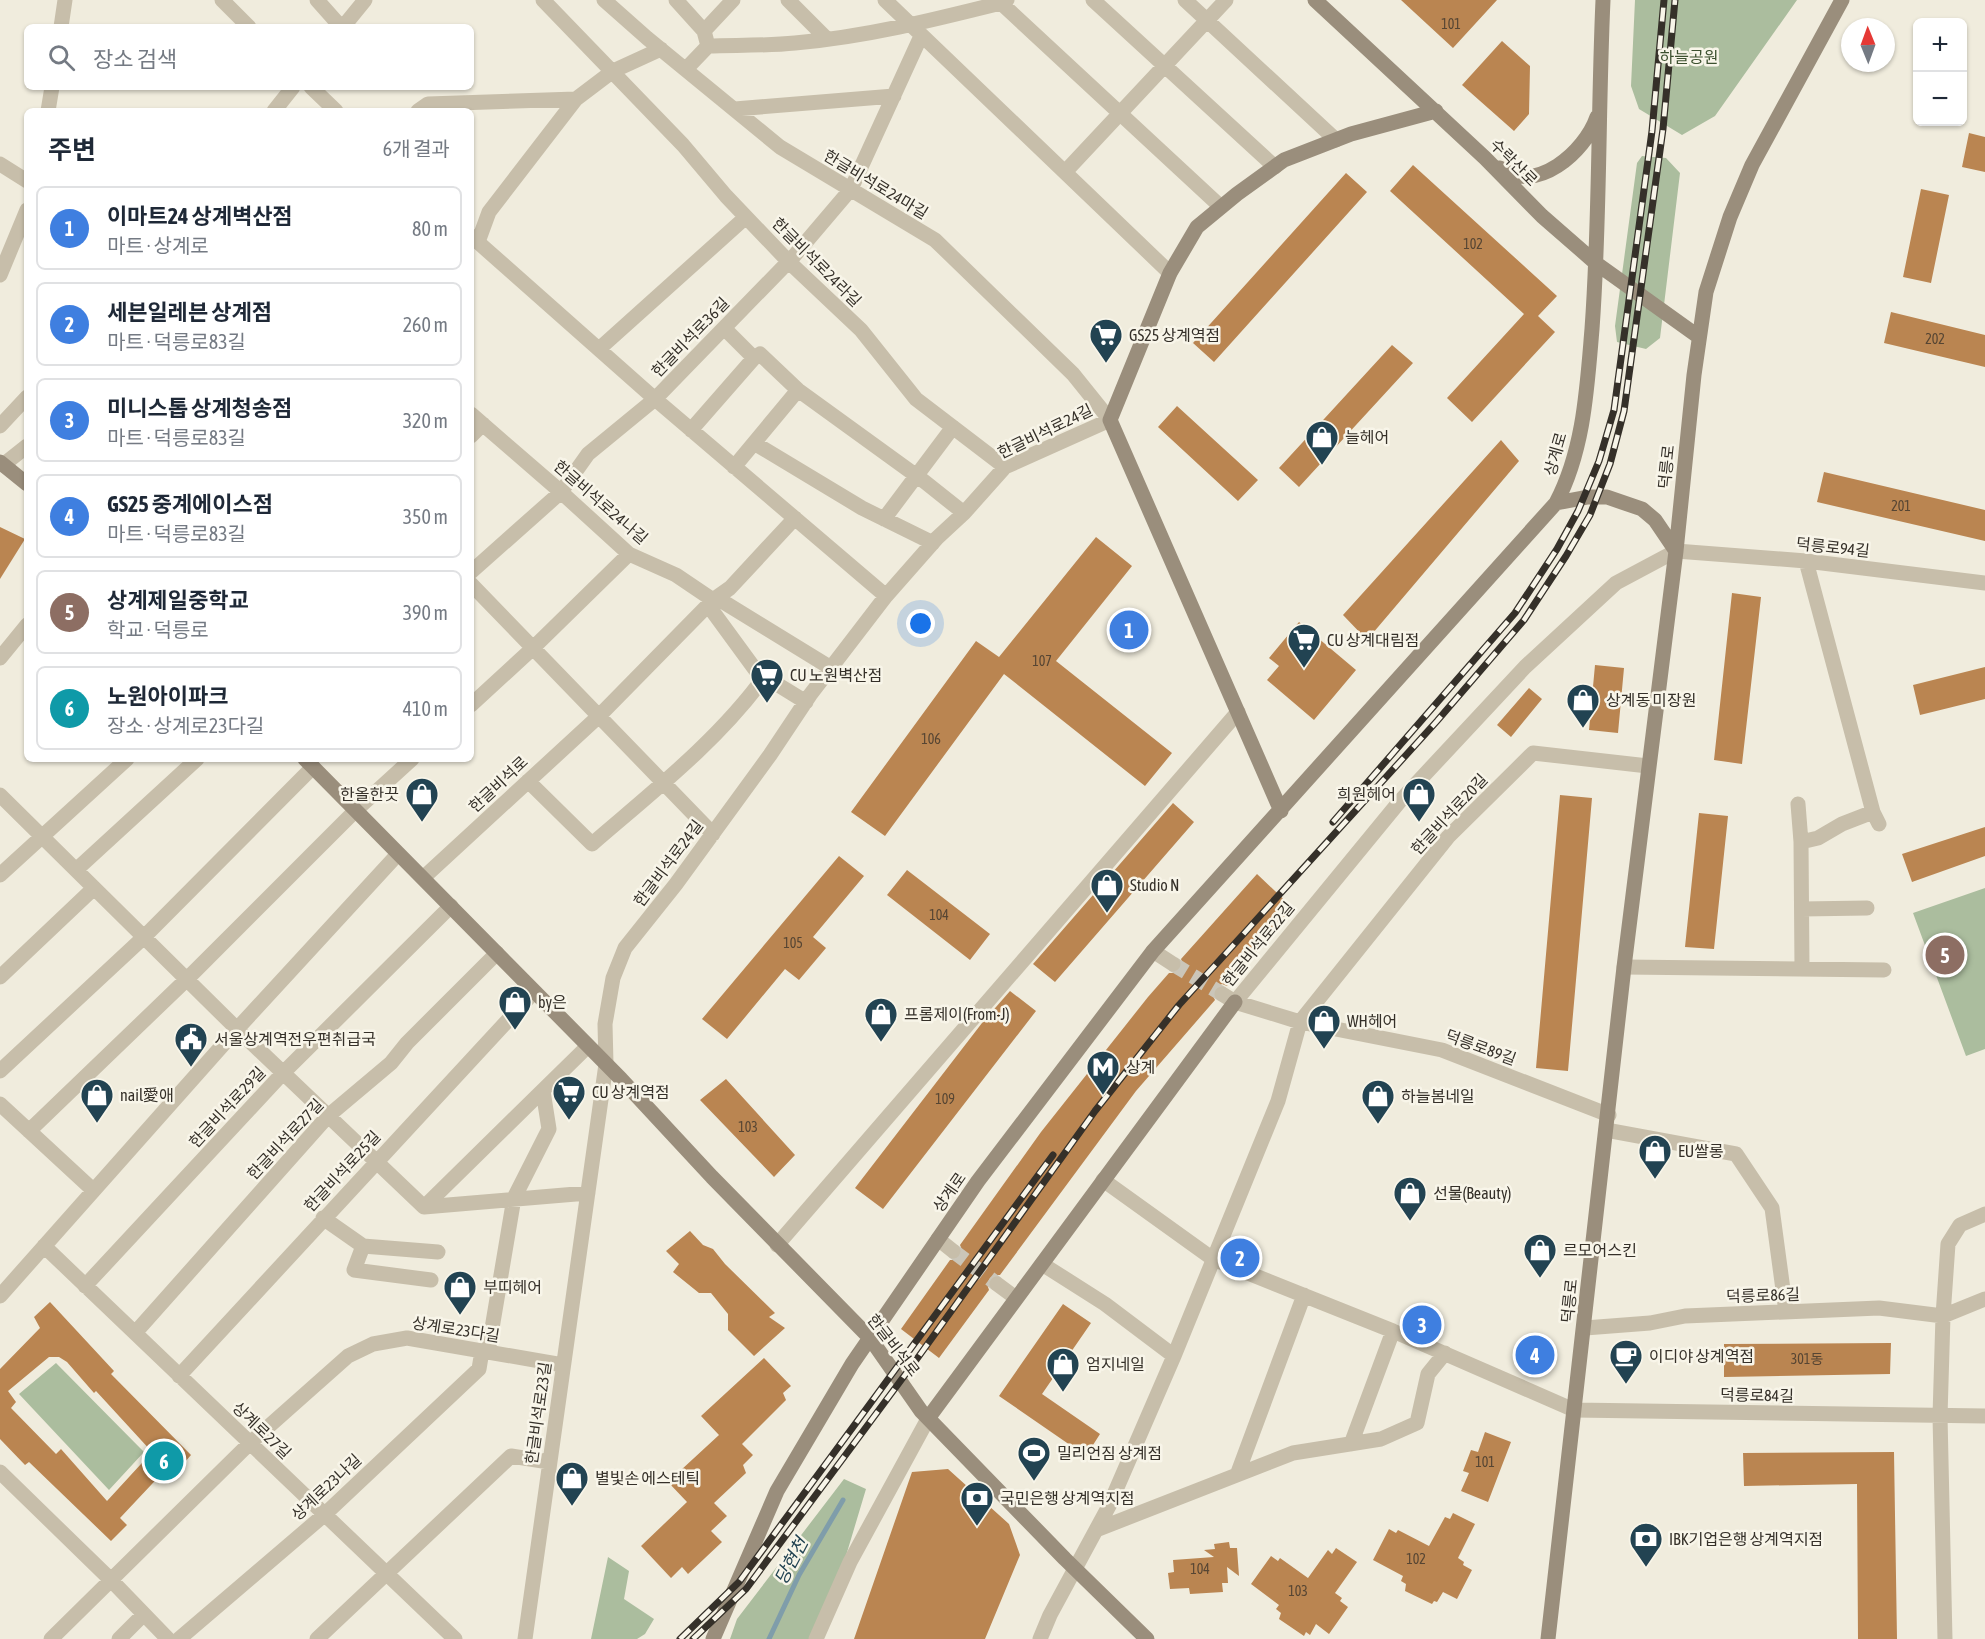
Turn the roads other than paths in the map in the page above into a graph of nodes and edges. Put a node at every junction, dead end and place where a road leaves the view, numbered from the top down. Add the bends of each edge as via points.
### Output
1 (65, 0) edge
2 (222, 0) edge
3 (318, 0) edge
4 (365, 0) edge
5 (543, 0) edge
6 (604, 0) edge
7 (676, 0) edge
8 (733, 0) edge
9 (788, 0) edge
10 (885, 0) edge
11 (1093, 0) edge
12 (1185, 0) edge
13 (1226, 0) edge
14 (1315, 0) edge
15 (1603, 0) edge
16 (1842, 0) edge
17 (996, 2) edge
18 (1207, 20) junction
19 (61, 24) edge
20 (246, 24) edge
21 (339, 24) edge
22 (345, 24) edge
23 (916, 30) junction
24 (704, 31) junction
25 (827, 39) junction
26 (708, 46) junction
27 (661, 49) junction
28 (1164, 66) junction
29 (686, 69) junction
30 (613, 71) junction
31 (52, 90) edge
32 (291, 90) edge
33 (314, 90) edge
34 (894, 96) junction
35 (576, 99) junction
36 (48, 108) edge
37 (276, 108) edge
38 (333, 108) edge
39 (422, 108) edge
40 (735, 110) junction
41 (1436, 111) junction
42 (1599, 112) junction
43 (1120, 113) junction
44 (1336, 140) junction
45 (1485, 158) junction
46 (0, 164) edge
47 (1275, 167) junction
48 (1065, 172) junction
49 (24, 179) edge
50 (851, 189) junction
51 (1221, 207) junction
52 (24, 217) edge
53 (746, 217) junction
54 (474, 239) edge
55 (789, 261) junction
56 (1597, 264) junction
57 (1170, 273) junction
58 (0, 275) edge
59 (724, 328) junction
60 (1699, 337) junction
61 (599, 349) junction
62 (754, 358) junction
63 (798, 390) junction
64 (655, 399) junction
65 (24, 400) edge
66 (474, 416) edge
67 (1110, 420) junction
68 (483, 424) junction
69 (0, 426) edge
70 (953, 427) junction
71 (691, 430) junction
72 (474, 433) edge
73 (754, 443) junction
74 (24, 448) edge
75 (2, 463) edge
76 (734, 467) junction
77 (1005, 467) junction
78 (915, 476) junction
79 (24, 481) edge
80 (561, 492) junction
81 (1556, 503) junction
82 (964, 513) junction
83 (795, 518) junction
84 (884, 519) junction
85 (933, 543) junction
86 (1676, 551) junction
87 (629, 554) junction
88 (1806, 561) junction
89 (474, 569) edge
90 (1985, 583) edge
91 (474, 587) edge
92 (886, 596) junction
93 (713, 601) junction
94 (24, 629) edge
95 (533, 648) junction
96 (0, 658) edge
97 (831, 668) junction
98 (765, 676) junction
99 (474, 702) edge
100 (806, 702) junction
101 (1238, 712) junction
102 (599, 716) junction
103 (124, 762) edge
104 (194, 762) edge
105 (409, 762) edge
106 (309, 763) edge
107 (1648, 766) junction
108 (528, 781) junction
109 (663, 783) junction
110 (0, 795) edge
111 (1798, 804) dead end
112 (355, 810) junction
113 (1281, 811) junction
114 (713, 834) junction
115 (43, 837) junction
116 (1801, 842) junction
117 (398, 854) junction
118 (76, 870) junction
119 (0, 875) edge
120 (423, 878) junction
121 (94, 888) junction
122 (451, 906) junction
123 (1867, 908) dead end
124 (1802, 909) junction
125 (144, 937) junction
126 (1153, 951) junction
127 (496, 953) junction
128 (1173, 964) tunnel mouth
129 (1624, 967) junction
130 (1802, 969) junction
131 (1884, 970) dead end
132 (0, 977) edge
133 (186, 979) junction
134 (534, 992) junction
135 (1228, 998) junction
136 (1300, 1022) junction
137 (237, 1029) junction
138 (588, 1046) junction
139 (606, 1064) junction
140 (0, 1071) edge
141 (283, 1073) junction
142 (543, 1091) junction
143 (0, 1104) edge
144 (328, 1116) junction
145 (1607, 1123) junction
146 (29, 1131) junction
147 (375, 1161) junction
148 (1103, 1180) junction
149 (93, 1191) junction
150 (588, 1193) junction
151 (514, 1198) junction
152 (424, 1207) junction
153 (1985, 1215) edge
154 (323, 1218) junction
155 (938, 1239) junction
156 (777, 1245) junction
157 (44, 1246) junction
158 (363, 1246) junction
159 (953, 1251) tunnel mouth
160 (438, 1252) dead end
161 (1213, 1259) junction
162 (1042, 1264) junction
163 (431, 1280) dead end
164 (997, 1284) tunnel mouth
165 (85, 1286) junction
166 (1304, 1295) junction
167 (0, 1296) edge
168 (1016, 1298) junction
169 (1985, 1299) edge
170 (1786, 1312) junction
171 (1943, 1316) junction
172 (1585, 1328) junction
173 (1393, 1331) junction
174 (135, 1333) junction
175 (870, 1338) junction
176 (485, 1351) junction
177 (1444, 1353) junction
178 (1174, 1356) junction
179 (563, 1365) junction
180 (179, 1376) junction
181 (1574, 1410) junction
182 (1940, 1416) junction
183 (1985, 1416) edge
184 (928, 1417) junction
185 (250, 1443) junction
186 (1351, 1444) junction
187 (549, 1462) junction
188 (0, 1472) edge
189 (1237, 1475) junction
190 (324, 1515) junction
191 (1096, 1530) junction
192 (1075, 1569) junction
193 (387, 1574) junction
194 (111, 1580) junction
195 (144, 1614) junction
196 (51, 1639) edge
197 (119, 1639) edge
198 (168, 1639) edge
199 (179, 1639) edge
200 (317, 1639) edge
201 (455, 1639) edge
202 (525, 1639) edge
203 (713, 1639) edge
204 (816, 1639) edge
205 (1040, 1639) edge
206 (1147, 1639) edge
207 (1548, 1639) edge
208 (1945, 1639) edge

1 - 19 street
2 - 20 street
3 - 21 street
4 - 22 street
5 - 30 street, 한글비석로24라길
6 - 27 street, 한글비석로24마길
7 - 24 street
8 - 24 street
9 - 25 street
10 - 23 street
11 - 28 street
12 - 18 street
13 - 18 street
14 - 41 main road, 수락산로
15 - 42 main road, 상계로
16 - 60 main road, 덕릉로 via 1752,165 1715,259
17 - 23 street
17 - 43 street
18 - 28 street
18 - 44 street
23 - 25 street
23 - 34 street, 한글비석로36길
23 - 48 street
24 - 26 street
25 - 26 street
26 - 29 street
27 - 29 street, 한글비석로24마길
27 - 30 street
28 - 43 street
28 - 47 street
29 - 40 street, 한글비석로24마길
30 - 35 street
30 - 53 street, 한글비석로24라길
31 - 36 street
32 - 37 street
33 - 38 street
34 - 40 street
34 - 50 street, 한글비석로36길
35 - 39 street via 428,104
35 - 54 street via 489,212
40 - 50 street, 한글비석로24마길 via 780,147
41 - 44 main road, 한글비석로24길
41 - 45 main road, 수락산로
42 - 45 main road via 1580,147 1546,172 1513,175
42 - 56 main road, 상계로
43 - 48 street
43 - 51 street
44 - 47 main road, 한글비석로24길
45 - 56 main road, 수락산로
46 - 49 street
47 - 51 main road, 한글비석로24길
48 - 57 street
50 - 55 street, 한글비석로36길
50 - 67 street, 한글비석로24마길 via 935,240 1073,374
51 - 57 main road, 한글비석로24길 via 1197,227
52 - 58 street
53 - 55 street, 한글비석로24라길
53 - 61 street
54 - 61 street
55 - 59 street, 한글비석로36길
55 - 70 street, 한글비석로24라길 via 861,330 916,399
56 - 60 main road, 수락산로
56 - 81 main road, 상계로 via 1584,408 1572,465
57 - 67 main road, 한글비석로24길
59 - 62 street
59 - 64 street, 한글비석로36길
60 - 86 main road, 덕릉로
61 - 64 street
62 - 63 street via 760,354
62 - 71 street
63 - 73 street
63 - 78 street
64 - 71 street
64 - 80 street, 한글비석로36길 via 588,454
65 - 69 street
66 - 68 street, 한글비석로24나길
67 - 77 street, 한글비석로24길
67 - 101 main road
68 - 72 street
68 - 80 street, 한글비석로24나길
70 - 77 street, 한글비석로24라길
70 - 78 street
71 - 76 street
73 - 76 street
73 - 84 street
74 - 75 street
75 - 79 main road
76 - 83 street
77 - 82 street, 한글비석로24길
78 - 82 street
78 - 84 street
80 - 87 street, 한글비석로24나길
80 - 89 street, 한글비석로36길
81 - 86 main road via 1607,497 1641,509 1655,520
81 - 113 main road, 상계로
82 - 85 street, 한글비석로24길
83 - 92 street
83 - 93 street
84 - 85 street
85 - 92 street, 한글비석로24길
86 - 88 street, 덕릉로94길
86 - 107 main road, 덕릉로
86 - 135 street, 한글비석로22길 via 1616,583 1525,667 1400,801
87 - 93 street, 한글비석로24나길 via 676,575
87 - 95 street
88 - 90 street, 덕릉로94길
88 - 116 street via 1876,818 1842,824 1818,838
91 - 95 street
92 - 97 street, 한글비석로24길
93 - 97 street, 한글비석로24나길
93 - 98 street via 757,672
93 - 102 street, 한글비석로
94 - 96 street
95 - 99 street
95 - 102 street
97 - 100 street, 한글비석로24길
98 - 100 street
98 - 109 street via 750,697
100 - 114 street, 한글비석로24길
101 - 113 main road
101 - 156 street
102 - 108 street, 한글비석로
102 - 109 street
103 - 115 street
104 - 118 street
105 - 112 street
106 - 112 main road, 한글비석로
106 - 125 street
107 - 129 main road, 덕릉로
107 - 136 street, 한글비석로20길 via 1533,753 1448,837
108 - 109 street via 592,844
108 - 120 street, 한글비석로
109 - 114 street
110 - 115 street
111 - 116 street
112 - 117 main road, 한글비석로
112 - 133 street
113 - 126 main road, 상계로
114 - 139 street, 한글비석로24길 via 625,948 613,978 605,1024
115 - 118 street
115 - 119 street
116 - 124 street
117 - 120 main road, 한글비석로
117 - 137 street
118 - 121 street
120 - 122 main road, 한글비석로
121 - 125 street
121 - 132 street
122 - 127 main road, 한글비석로
122 - 141 street, 한글비석로29길
123 - 124 street
124 - 130 street
125 - 133 street
125 - 140 street
126 - 128 street
126 - 155 main road, 상계로
127 - 134 main road, 한글비석로
127 - 144 street, 한글비석로27길 via 406,1043 391,1064
129 - 130 street
129 - 145 main road, 덕릉로
130 - 131 street
133 - 137 street
133 - 146 street
134 - 138 main road, 한글비석로
134 - 147 street, 한글비석로25길
135 - 136 street
135 - 148 main road, 한글비석로22길
136 - 145 street, 덕릉로89길 via 1442,1050
136 - 161 street, 한글비석로20길 via 1278,1101
137 - 141 street
137 - 149 street
138 - 139 main road, 한글비석로
138 - 142 street
139 - 150 street, 한글비석로23길
139 - 156 main road, 한글비석로
141 - 144 street
141 - 165 street, 한글비석로29길
142 - 151 street, 상계로23나길 via 549,1129
142 - 152 street
143 - 146 street
144 - 147 street
144 - 174 street, 한글비석로27길
145 - 170 street, 덕릉로89길 via 1736,1154 1772,1208
145 - 172 main road, 덕릉로
146 - 149 street
147 - 152 street
147 - 154 street, 한글비석로25길
148 - 161 street
148 - 162 main road, 한글비석로22길
149 - 157 street
150 - 151 street
150 - 179 street, 한글비석로23길
151 - 152 street
151 - 176 street, 상계로23나길
153 - 171 street via 1960,1226 1948,1244
154 - 158 street
154 - 180 street, 한글비석로25길
155 - 159 street
155 - 175 main road, 상계로
156 - 175 main road, 한글비석로
157 - 165 street, 상계로27길
157 - 167 street
158 - 160 street
158 - 163 street via 354,1270
161 - 166 street
161 - 178 street, 한글비석로20길
162 - 168 main road, 한글비석로22길
162 - 178 street via 1105,1304
164 - 168 street
165 - 174 street, 상계로27길
166 - 173 street
166 - 189 street
168 - 184 main road, 한글비석로22길
169 - 171 street
170 - 171 street, 덕릉로86길 via 1879,1308
170 - 172 street, 덕릉로86길 via 1685,1316
171 - 182 street
172 - 181 main road, 덕릉로
173 - 177 street
173 - 186 street
174 - 180 street, 상계로27길
175 - 184 main road, 한글비석로
175 - 203 main road, 상계로 via 777,1491
176 - 179 street, 상계로23다길
176 - 185 street, 상계로23다길 via 407,1338 373,1344 348,1356
176 - 190 street, 상계로23나길 via 479,1369
177 - 181 street
177 - 186 street via 1428,1374 1417,1423 1381,1439
178 - 191 street, 한글비석로20길
179 - 187 street, 한글비석로23길
180 - 185 street, 상계로27길
181 - 182 street, 덕릉로84길
181 - 207 main road, 덕릉로
182 - 183 street, 덕릉로84길
182 - 208 street
184 - 192 main road, 한글비석로
184 - 204 street via 850,1562
185 - 190 street, 상계로27길
185 - 194 street, 상계로23다길
186 - 189 street via 1293,1453
187 - 193 street via 511,1456
187 - 202 street, 한글비석로23길
188 - 194 street
189 - 191 street
190 - 193 street, 상계로27길
190 - 199 street, 상계로23나길
191 - 192 street, 한글비석로20길
192 - 205 street, 한글비석로20길
192 - 206 main road, 한글비석로
193 - 200 street
193 - 201 street, 상계로27길
194 - 195 street
194 - 196 street, 상계로23다길
195 - 197 street
195 - 198 street

